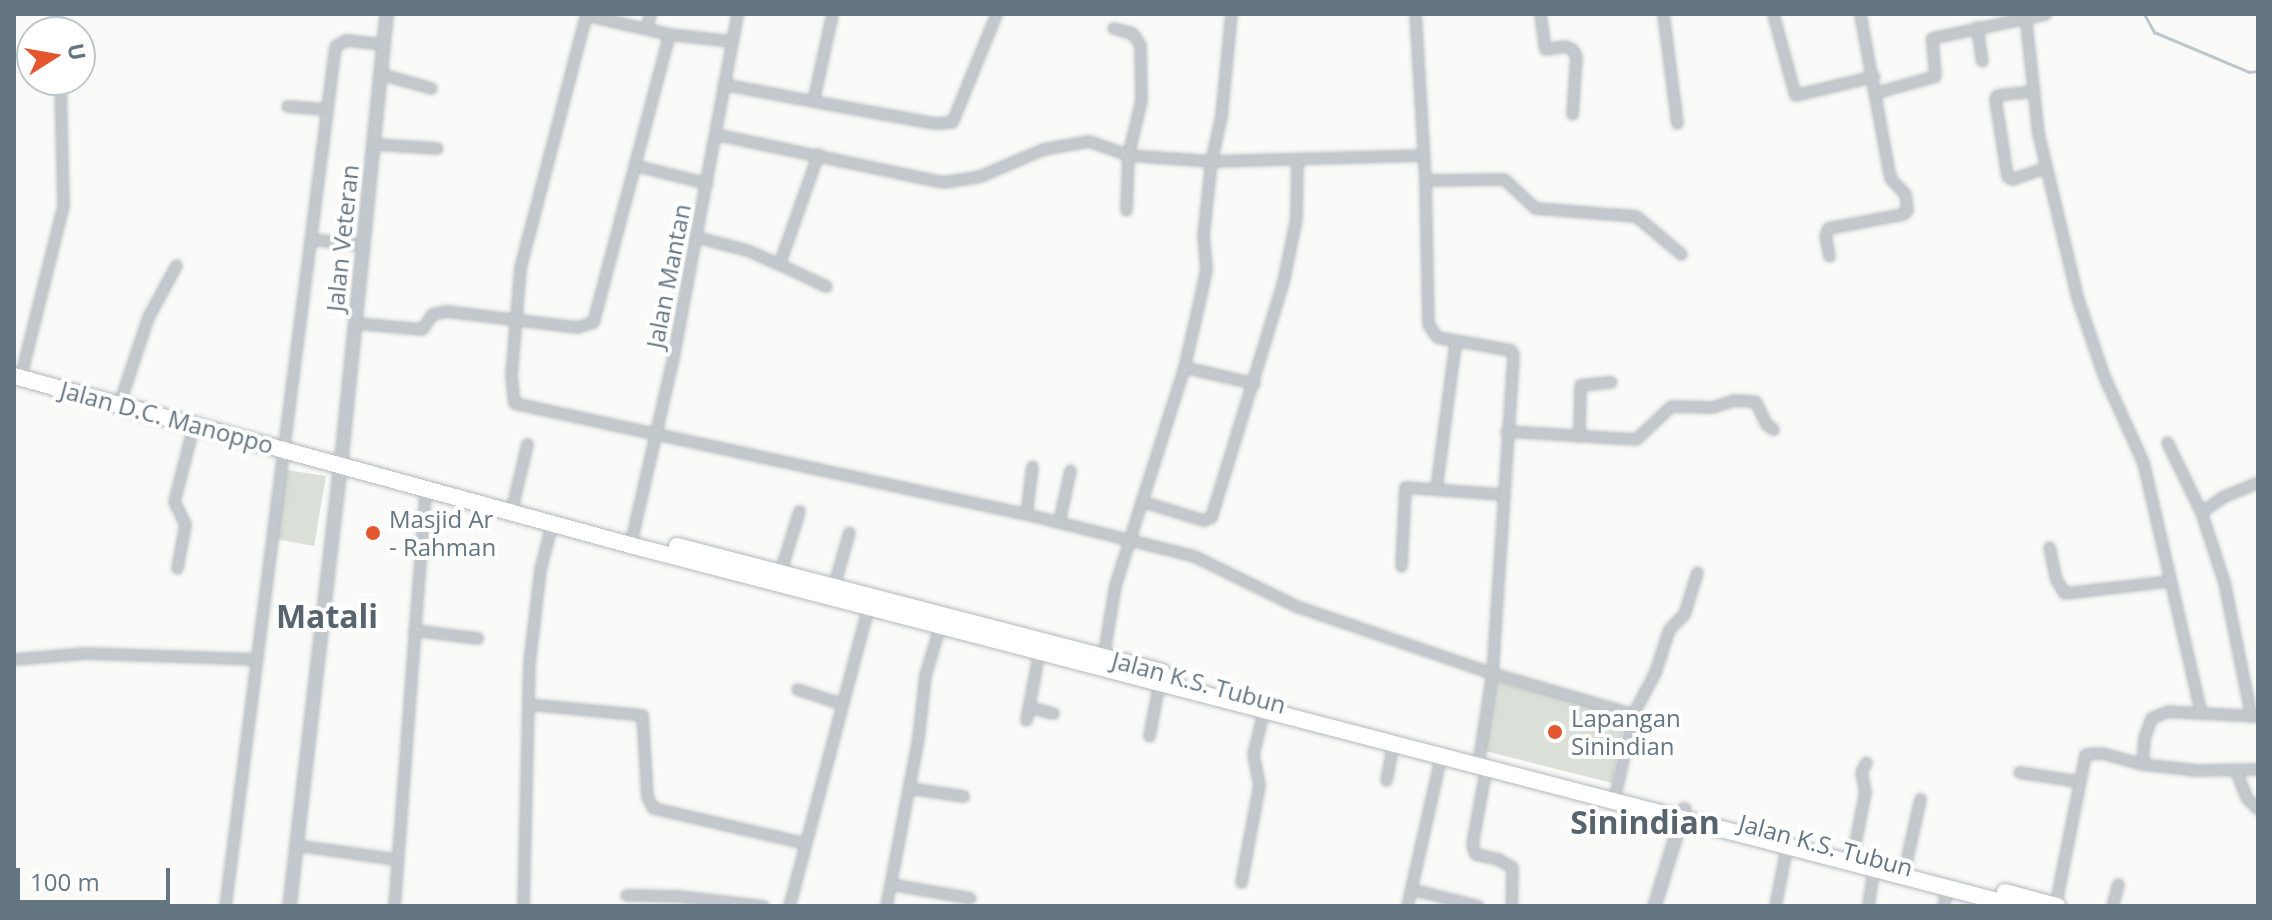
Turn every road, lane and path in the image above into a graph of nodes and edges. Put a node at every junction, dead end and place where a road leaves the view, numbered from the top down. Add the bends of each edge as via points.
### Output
1 (386, 14) edge
2 (586, 14) edge
3 (650, 14) edge
4 (737, 14) edge
5 (832, 14) edge
6 (996, 14) edge
7 (1231, 14) edge
8 (1415, 14) edge
9 (1540, 14) edge
10 (1663, 14) edge
11 (1773, 14) edge
12 (1860, 14) edge
13 (2045, 14) edge
14 (2025, 16) edge
15 (1977, 27) junction
16 (1113, 28) dead end
17 (646, 29) junction
18 (669, 34) junction
19 (731, 41) junction
20 (383, 44) junction
21 (1982, 61) dead end
22 (381, 74) junction
23 (1874, 76) junction
24 (723, 84) junction
25 (431, 88) dead end
26 (2034, 91) junction
27 (1874, 93) junction
28 (60, 96) edge
29 (813, 101) junction
30 (287, 106) dead end
31 (327, 109) junction
32 (1572, 114) dead end
33 (1677, 123) dead end
34 (715, 134) junction
35 (375, 144) junction
36 (437, 148) dead end
37 (818, 154) junction
38 (1128, 155) junction
39 (1423, 155) junction
40 (1297, 160) junction
41 (1211, 161) junction
42 (634, 165) junction
43 (2046, 167) junction
44 (1425, 180) junction
45 (707, 183) junction
46 (1126, 210) dead end
47 (697, 237) junction
48 (311, 239) junction
49 (364, 245) junction
50 (1681, 254) dead end
51 (1829, 256) dead end
52 (779, 264) junction
53 (176, 265) dead end
54 (826, 286) dead end
55 (514, 318) junction
56 (355, 323) junction
57 (1455, 343) junction
58 (1184, 367) junction
59 (17, 377) edge
60 (1611, 382) dead end
61 (1254, 383) junction
62 (133, 408) junction
63 (194, 423) junction
64 (1773, 429) dead end
65 (1506, 431) junction
66 (657, 432) junction
67 (1579, 436) junction
68 (2167, 442) dead end
69 (527, 444) dead end
70 (286, 448) junction
71 (341, 463) junction
72 (1032, 466) dead end
73 (1070, 470) dead end
74 (2258, 482) edge
75 (1436, 488) junction
76 (425, 489) junction
77 (1501, 494) junction
78 (1141, 501) junction
79 (513, 503) junction
80 (799, 511) dead end
81 (2201, 512) junction
82 (1026, 514) junction
83 (1059, 521) junction
84 (552, 523) junction
85 (849, 532) dead end
86 (1128, 538) junction
87 (632, 539) junction
88 (2049, 547) dead end
89 (1401, 566) dead end
90 (177, 568) dead end
91 (780, 572) junction
92 (1697, 572) dead end
93 (2170, 581) junction
94 (834, 585) junction
95 (868, 607) junction
96 (940, 625) junction
97 (414, 630) junction
98 (477, 638) dead end
99 (1039, 651) junction
100 (14, 659) edge
101 (257, 659) junction
102 (1103, 662) junction
103 (1492, 673) junction
104 (1159, 682) junction
105 (797, 689) dead end
106 (528, 704) junction
107 (842, 704) junction
108 (1029, 707) junction
109 (1264, 709) junction
110 (1053, 713) dead end
111 (2201, 713) junction
112 (1633, 714) junction
113 (2255, 716) edge
114 (1026, 720) dead end
115 (1149, 736) dead end
116 (1393, 743) junction
117 (1441, 755) junction
118 (1481, 762) junction
119 (1866, 762) dead end
120 (2142, 764) junction
121 (2235, 769) junction
122 (2258, 769) edge
123 (2019, 772) dead end
124 (1386, 780) dead end
125 (2077, 781) junction
126 (909, 788) junction
127 (1616, 790) junction
128 (963, 796) dead end
129 (1920, 799) dead end
130 (2258, 809) edge
131 (1683, 813) junction
132 (805, 843) junction
133 (1787, 844) junction
134 (296, 845) junction
135 (1844, 853) junction
136 (396, 859) junction
137 (1874, 862) junction
138 (1905, 866) junction
139 (1241, 882) dead end
140 (891, 884) junction
141 (2118, 884) dead end
142 (1948, 887) junction
143 (1411, 889) junction
144 (626, 895) dead end
145 (970, 898) dead end
146 (225, 906) edge
147 (289, 906) edge
148 (394, 906) edge
149 (523, 906) edge
150 (763, 906) edge
151 (789, 906) edge
152 (886, 906) edge
153 (1407, 906) edge
154 (1478, 906) edge
155 (1511, 906) edge
156 (1654, 906) edge
157 (1775, 906) edge
158 (1868, 906) edge
159 (1943, 906) edge
160 (2017, 906) edge
161 (2056, 906) edge
162 (2112, 906) edge

1 - 20 street, Jalan Veteran
2 - 17 street
2 - 55 street via 523,252
3 - 17 street
4 - 19 street, Jalan Mantan
5 - 29 street
6 - 29 street via 952,122
7 - 41 street
8 - 39 street
9 - 32 street via 1545,49 1565,46 1576,56
10 - 33 street
11 - 23 street via 1795,95
12 - 23 street
13 - 14 street
14 - 15 street
14 - 26 street
15 - 21 street
15 - 27 street via 1932,38 1932,79
16 - 38 street via 1138,37 1140,45 1141,100
17 - 18 street
18 - 19 street
18 - 42 street
19 - 24 street, Jalan Mantan
20 - 22 street, Jalan Veteran
20 - 31 street via 337,43
22 - 25 street
22 - 35 street, Jalan Veteran
23 - 27 street
24 - 29 street
24 - 34 street, Jalan Mantan
26 - 43 street
26 - 43 street via 1995,99 2007,176 2012,179
27 - 51 street via 1890,178 1905,194 1907,210 1828,228
28 - 59 street via 63,206
30 - 31 street
31 - 48 street
34 - 37 street
34 - 45 street, Jalan Mantan
35 - 36 street
35 - 49 street, Jalan Veteran
37 - 38 street via 952,182 996,170 1034,151 1089,141
37 - 52 street
38 - 41 street
38 - 46 street
39 - 40 street
39 - 44 street
40 - 41 street
40 - 61 street via 1294,234
41 - 58 street via 1203,236 1206,269
42 - 45 street
42 - 55 street via 593,322 577,327
43 - 93 street via 2088,334 2143,462
44 - 50 street via 1504,179 1535,208 1636,216
44 - 57 street via 1428,324 1437,337
45 - 47 street, Jalan Mantan
47 - 52 street
47 - 66 street, Jalan Mantan
48 - 49 street
48 - 70 street
49 - 56 street, Jalan Veteran
52 - 54 street
53 - 62 street via 148,317
55 - 56 street via 438,311 422,329
55 - 66 street via 514,403
56 - 71 street, Jalan Veteran
57 - 65 street via 1511,350
57 - 75 street
58 - 61 street
58 - 78 street
59 - 62 highway, Jalan D.C. Manoppo
60 - 67 street via 1580,385
61 - 78 street via 1209,519
62 - 63 highway, Jalan D.C. Manoppo
63 - 70 highway, Jalan D.C. Manoppo
63 - 90 street via 174,501 185,524
64 - 67 street via 1755,401 1733,400 1712,407 1671,406 1636,439
65 - 67 street
65 - 77 street
66 - 82 street
66 - 87 street, Jalan Mantan
68 - 81 street
69 - 79 street
70 - 71 highway, Jalan D.C. Manoppo
70 - 101 street
71 - 76 highway, Jalan K.S. Tubun
71 - 79 highway, Jalan K.S. Tubun
71 - 134 street, Jalan Veteran
72 - 82 street
73 - 83 street
74 - 81 street
75 - 77 street
75 - 89 street via 1405,487
76 - 84 highway, Jalan K.S. Tubun
76 - 97 street
77 - 103 street
78 - 86 street
79 - 87 highway, Jalan K.S. Tubun
80 - 91 street
81 - 113 street via 2224,582
82 - 83 street
83 - 86 street
84 - 87 highway, Jalan K.S. Tubun
84 - 106 street via 532,617
85 - 94 street
86 - 102 street
86 - 103 street via 1194,556 1296,606
87 - 91 highway, Jalan K.S. Tubun
87 - 95 highway, Jalan K.S. Tubun
88 - 93 street via 2064,593
91 - 94 highway, Jalan K.S. Tubun
92 - 112 street via 1684,614 1669,629
93 - 111 street
94 - 102 highway, Jalan K.S. Tubun
95 - 96 highway, Jalan K.S. Tubun
95 - 107 street
96 - 99 highway, Jalan K.S. Tubun
96 - 126 street via 925,675
97 - 98 street
97 - 136 street
99 - 102 highway, Jalan K.S. Tubun
99 - 108 street
100 - 101 street via 72,654
101 - 146 street
102 - 104 highway, Jalan K.S. Tubun
102 - 118 highway, Jalan K.S. Tubun
103 - 112 street
103 - 118 street
104 - 109 highway, Jalan K.S. Tubun
104 - 115 street
105 - 107 street
106 - 132 street via 642,715 647,797 653,808
106 - 149 street
107 - 132 street
108 - 110 street
108 - 114 street
109 - 116 highway, Jalan K.S. Tubun
109 - 139 street via 1253,754 1259,785
111 - 113 street
111 - 120 street via 2168,711 2151,718
112 - 127 street
116 - 117 highway, Jalan K.S. Tubun
116 - 124 street
117 - 118 highway, Jalan K.S. Tubun
117 - 143 street
118 - 127 highway, Jalan K.S. Tubun
118 - 131 highway, Jalan K.S. Tubun
118 - 155 street via 1472,844 1475,854 1512,867
119 - 135 street via 1861,772 1865,792
120 - 121 street
120 - 125 street via 2089,752 2081,760
121 - 122 street
121 - 130 street via 2247,798
123 - 125 street
125 - 161 street
126 - 128 street
126 - 140 street
127 - 131 highway, Jalan K.S. Tubun
129 - 138 street
131 - 133 highway, Jalan K.S. Tubun
131 - 135 highway, Jalan K.S. Tubun
131 - 156 street
132 - 151 street
133 - 135 highway, Jalan K.S. Tubun
133 - 157 street
134 - 136 street
134 - 147 street, Jalan Veteran
135 - 137 highway, Jalan K.S. Tubun
136 - 148 street
137 - 138 highway, Jalan K.S. Tubun
137 - 142 highway, Jalan K.S. Tubun
137 - 158 street
138 - 161 highway, Jalan K.S. Tubun
140 - 145 street
140 - 152 street
141 - 162 street
142 - 159 street
142 - 160 highway, Jalan K.S. Tubun
143 - 153 street
143 - 154 street
144 - 150 street

